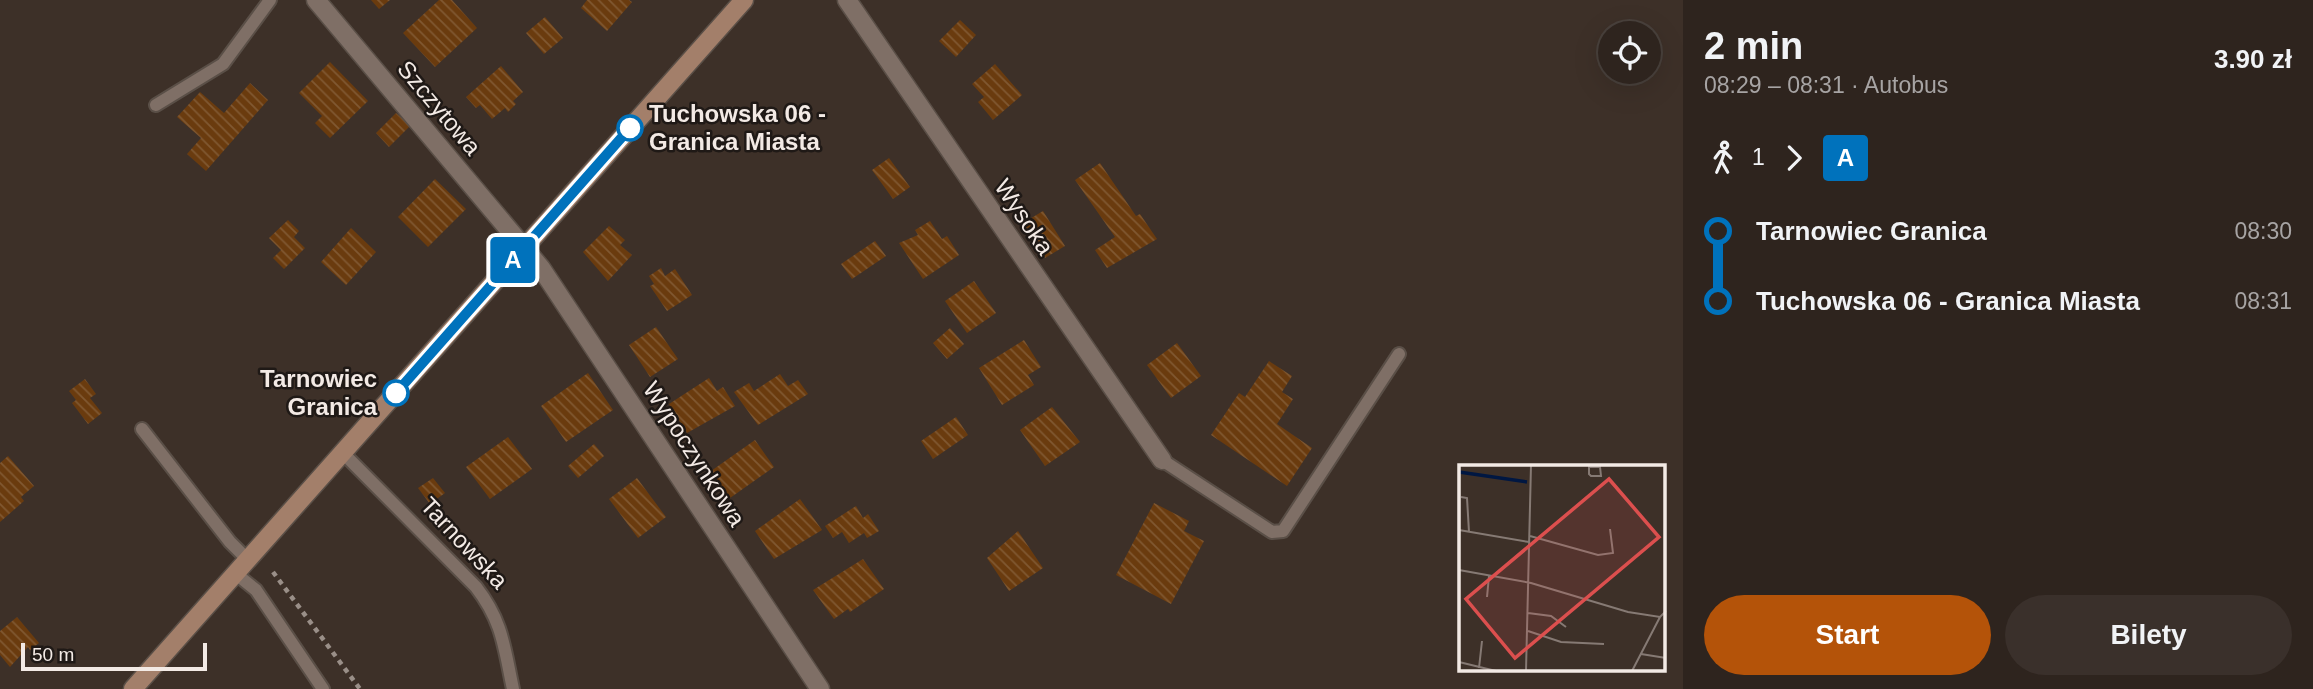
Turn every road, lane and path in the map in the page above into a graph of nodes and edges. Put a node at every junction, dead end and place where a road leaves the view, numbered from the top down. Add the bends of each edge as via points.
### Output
1 (270, 0) edge
2 (316, 0) edge
3 (744, 0) edge
4 (847, 0) edge
5 (156, 105) dead end
6 (524, 248) junction
7 (1399, 354) dead end
8 (142, 429) dead end
9 (342, 452) junction
10 (1162, 460) joint
11 (241, 566) junction
12 (273, 572) dead end
13 (133, 689) edge
14 (323, 689) edge
15 (360, 689) edge
16 (513, 689) edge
17 (820, 689) edge

1 - 5 lane via 223,64
2 - 6 street, Szczytowa
3 - 6 main road
4 - 10 street, Wysoka
6 - 9 main road
6 - 17 street, Wypoczynkowa
7 - 10 lane via 1283,531 1272,532
8 - 11 lane via 230,542
9 - 11 main road
9 - 16 lane, Tarnowska via 493,608
11 - 13 main road
11 - 14 lane
12 - 15 path

